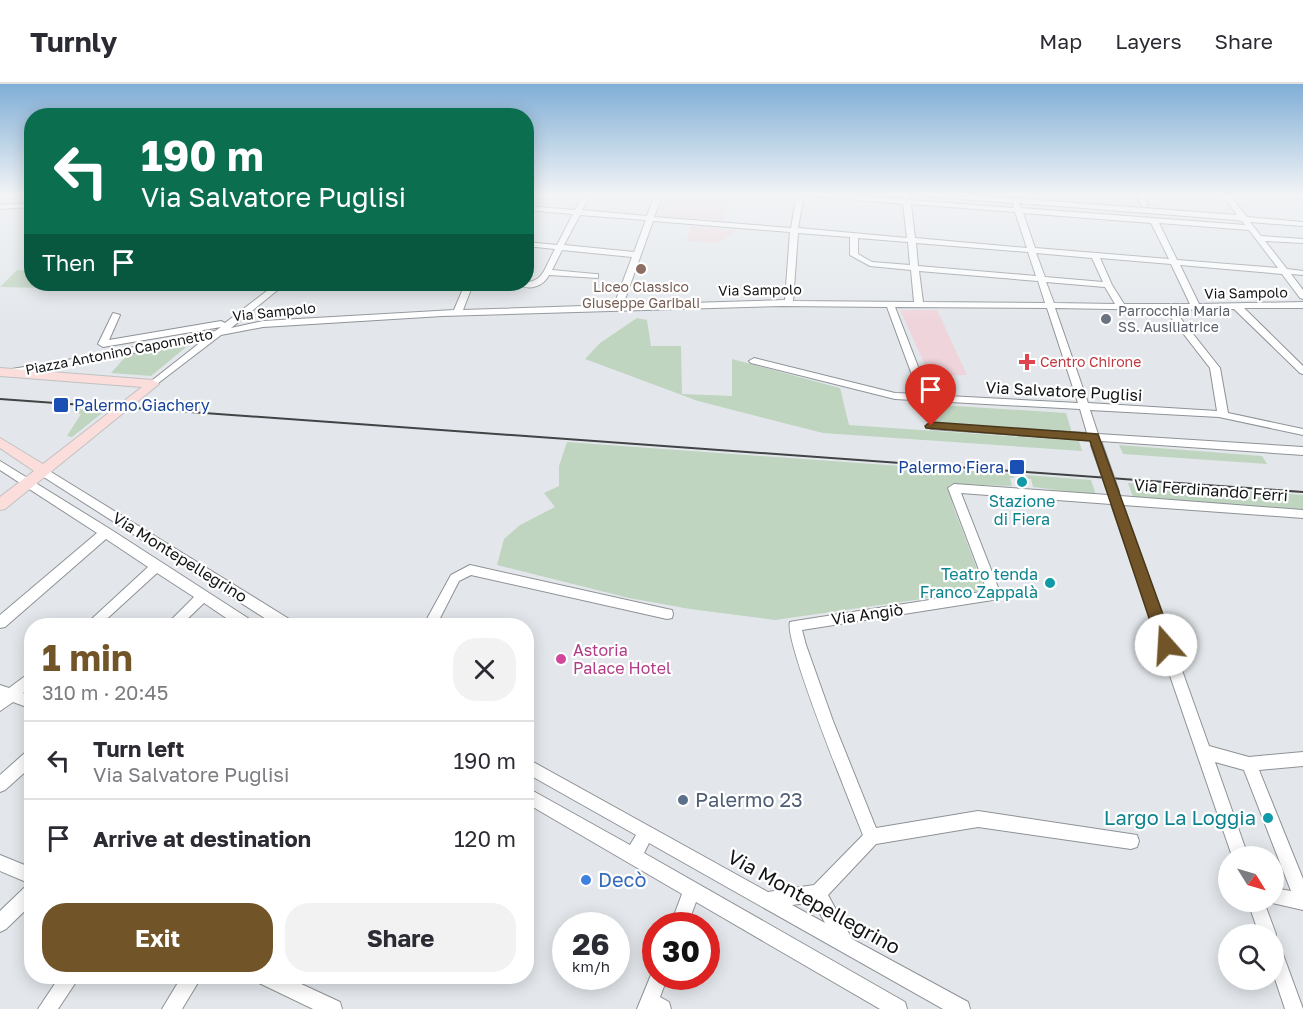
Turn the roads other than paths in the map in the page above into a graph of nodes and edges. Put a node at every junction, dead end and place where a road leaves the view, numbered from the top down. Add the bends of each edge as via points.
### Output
1 (566, 237) edge
2 (643, 237) edge
3 (794, 237) edge
4 (854, 237) edge
5 (871, 237) edge
6 (1027, 237) edge
7 (1162, 237) edge
8 (1259, 238) joint
9 (911, 240) junction
10 (1303, 241) edge
11 (534, 245) edge
12 (561, 248) junction
13 (1031, 250) junction
14 (637, 255) junction
15 (1095, 255) junction
16 (1175, 262) junction
17 (915, 267) junction
18 (1284, 271) junction
19 (548, 272) junction
20 (1303, 273) edge
21 (596, 276) dead end
22 (1041, 279) junction
23 (534, 284) edge
24 (1107, 285) junction
25 (271, 291) edge
26 (466, 291) edge
27 (1303, 296) edge
28 (789, 303) junction
29 (919, 304) junction
30 (890, 305) junction
31 (1303, 305) edge
32 (618, 306) junction
33 (1050, 306) junction
34 (1120, 307) junction
35 (1168, 307) junction
36 (1196, 307) junction
37 (1238, 307) junction
38 (458, 312) junction
39 (116, 315) dead end
40 (232, 322) junction
41 (219, 332) junction
42 (754, 361) dead end
43 (1303, 371) edge
44 (4, 373) edge
45 (153, 384) junction
46 (926, 399) junction
47 (1084, 407) junction
48 (1223, 415) junction
49 (931, 426) dead end
50 (1303, 432) edge
51 (1095, 440) junction
52 (0, 442) edge
53 (1303, 451) edge
54 (0, 465) edge
55 (43, 471) junction
56 (26, 481) junction
57 (71, 489) junction
58 (1115, 497) junction
59 (54, 499) junction
60 (0, 505) edge
61 (1303, 514) edge
62 (106, 532) junction
63 (157, 566) junction
64 (203, 596) junction
65 (668, 614) dead end
66 (99, 618) edge
67 (180, 618) edge
68 (237, 618) edge
69 (276, 618) edge
70 (433, 618) edge
71 (0, 623) edge
72 (24, 682) edge
73 (6, 693) edge
74 (24, 701) edge
75 (0, 705) edge
76 (1204, 752) junction
77 (1303, 759) edge
78 (24, 763) edge
79 (1249, 764) junction
80 (534, 769) edge
81 (0, 785) edge
82 (534, 799) edge
83 (646, 832) junction
84 (872, 837) junction
85 (1131, 841) dead end
86 (1237, 846) edge
87 (633, 856) junction
88 (0, 862) edge
89 (24, 872) edge
90 (692, 890) junction
91 (818, 893) junction
92 (1284, 898) edge
93 (24, 900) edge
94 (768, 900) junction
95 (1303, 901) edge
96 (683, 912) edge
97 (0, 923) edge
98 (846, 944) junction
99 (1284, 980) edge
100 (65, 984) edge
101 (188, 984) edge
102 (280, 984) edge
103 (656, 990) edge
104 (653, 1006) edge
105 (47, 1009) edge
106 (171, 1009) edge
107 (333, 1009) edge
108 (898, 1009) edge
109 (961, 1009) edge
110 (1294, 1009) edge

1 - 12 street
2 - 14 street
3 - 28 street
4 - 17 street via 854,255 865,262
5 - 9 street
6 - 13 street
7 - 16 street
8 - 10 street
8 - 18 street
9 - 13 street
9 - 17 street
11 - 12 street
12 - 14 street
12 - 19 street
13 - 15 street
13 - 22 street
14 - 32 street
15 - 16 street
15 - 24 street
16 - 18 street
16 - 36 street
17 - 22 street
17 - 29 street
18 - 20 street
18 - 27 street
19 - 21 street
19 - 23 street via 539,284
22 - 24 street
22 - 33 street
24 - 34 street
25 - 40 street
26 - 38 street
28 - 30 street, Via Sampolo
28 - 32 street, Via Sampolo
29 - 30 street, Via Sampolo
29 - 33 street, Via Sampolo
30 - 46 street
31 - 37 street, Via Sampolo
32 - 38 street, Via Sampolo
33 - 34 street, Via Sampolo
33 - 47 street
34 - 35 street, Via Sampolo
35 - 36 street, Via Sampolo
35 - 48 street via 1215,368
36 - 37 street, Via Sampolo
37 - 43 street
38 - 41 street, Via Sampolo via 271,323
39 - 40 street, Via Sampolo via 103,344
40 - 41 street
41 - 44 street, Piazza Antonino Caponnetto
41 - 45 street, Piazza Antonino Caponnetto
42 - 46 street, Via Salvatore Puglisi via 883,394
44 - 45 main road, Piazza Antonino Caponnetto
45 - 55 main road, Piazza Antonino Caponnetto
46 - 47 street, Via Salvatore Puglisi
47 - 48 street, Via Salvatore Puglisi
47 - 51 street
48 - 50 street, Via Salvatore Puglisi
49 - 51 street
51 - 53 street
51 - 58 street, bridge
52 - 55 main road
54 - 56 street, Via Montepellegrino
55 - 56 main road, Piazza Antonino Caponnetto
55 - 57 street, Via Montepellegrino
56 - 59 street, Via Montepellegrino
56 - 60 main road, Piazza Antonino Caponnetto
57 - 59 street
57 - 69 street, Via Montepellegrino
58 - 61 street, Via Ferdinando Ferri
58 - 76 street
58 - 84 street, Via Angiò via 954,488 995,595 795,626 818,699
59 - 62 street, Via Montepellegrino
62 - 63 street, Via Montepellegrino
62 - 71 street
63 - 64 street, Via Montepellegrino
63 - 66 street
64 - 67 street
64 - 68 street, Via Montepellegrino
65 - 70 street via 470,570 455,578
72 - 73 street
73 - 74 street
73 - 75 street
76 - 79 street
76 - 86 street
77 - 79 street
78 - 81 street
79 - 95 street
80 - 83 street, Via Montepellegrino
82 - 87 street
83 - 87 street
83 - 94 street, Via Montepellegrino
84 - 85 street via 978,819
84 - 91 street
87 - 90 street
88 - 89 street
90 - 96 street
90 - 108 street
91 - 94 street
91 - 98 street
92 - 95 street
93 - 97 street
94 - 98 street, Via Montepellegrino
98 - 109 street, Via Montepellegrino
99 - 110 street
100 - 105 street
101 - 106 street
102 - 107 street
103 - 104 street

